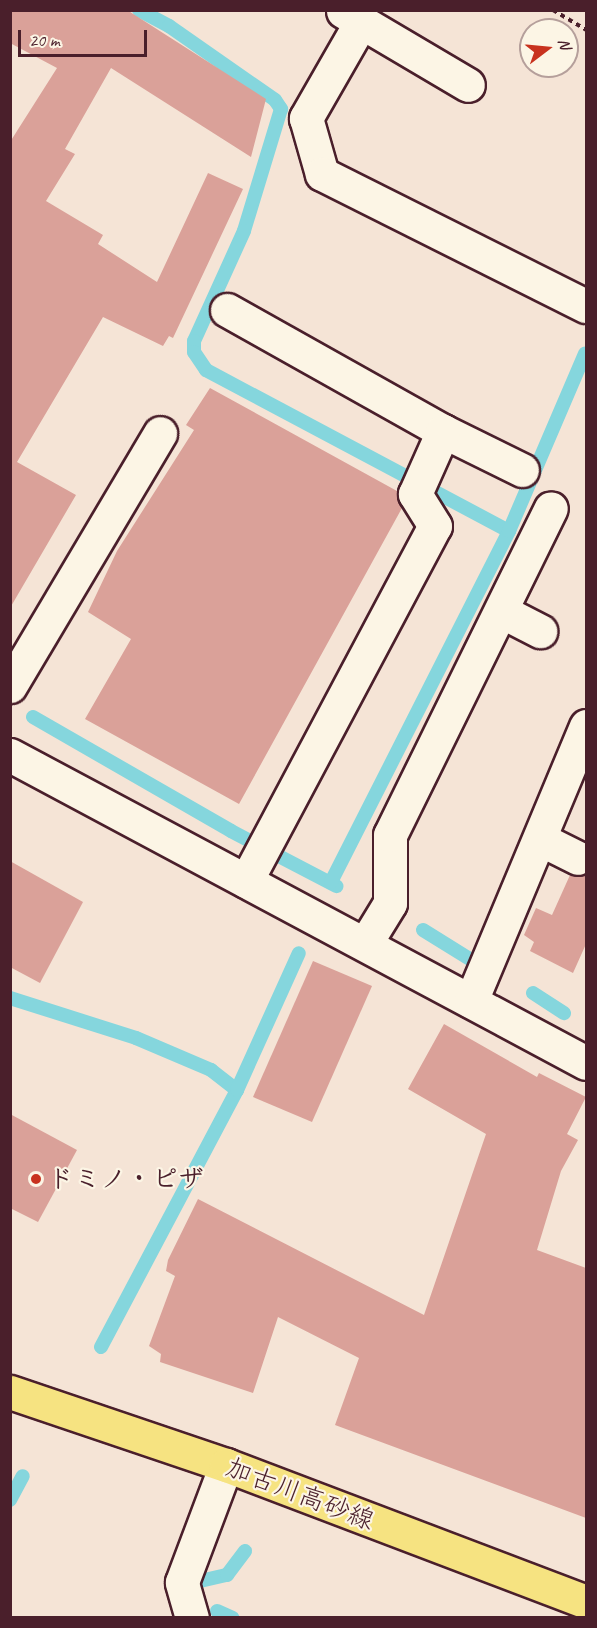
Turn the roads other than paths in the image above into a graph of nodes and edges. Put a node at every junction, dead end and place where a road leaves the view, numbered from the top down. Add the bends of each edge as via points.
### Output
1 (351, 16) edge
2 (468, 85) dead end
3 (586, 306) edge
4 (227, 310) dead end
5 (443, 431) junction
6 (160, 433) dead end
7 (522, 470) dead end
8 (551, 508) dead end
9 (503, 612) junction
10 (540, 631) dead end
11 (10, 686) edge
12 (586, 726) edge
13 (10, 755) edge
14 (540, 839) junction
15 (578, 858) dead end
16 (251, 872) junction
17 (365, 944) junction
18 (471, 1001) junction
19 (585, 1058) edge
20 (10, 1392) edge
21 (226, 1466) junction
22 (586, 1602) edge
23 (192, 1617) edge

1 - 2 street
1 - 3 street via 306,118 322,174
4 - 5 street
5 - 7 street
5 - 16 street via 421,480 435,526
6 - 11 street
8 - 9 street
9 - 10 street
9 - 17 street via 390,835 390,903
12 - 14 street
13 - 16 street
14 - 15 street
14 - 18 street
16 - 17 street
17 - 18 street
18 - 19 street
20 - 21 main road, 加古川高砂線
21 - 22 main road, 加古川高砂線
21 - 23 street via 182,1582

